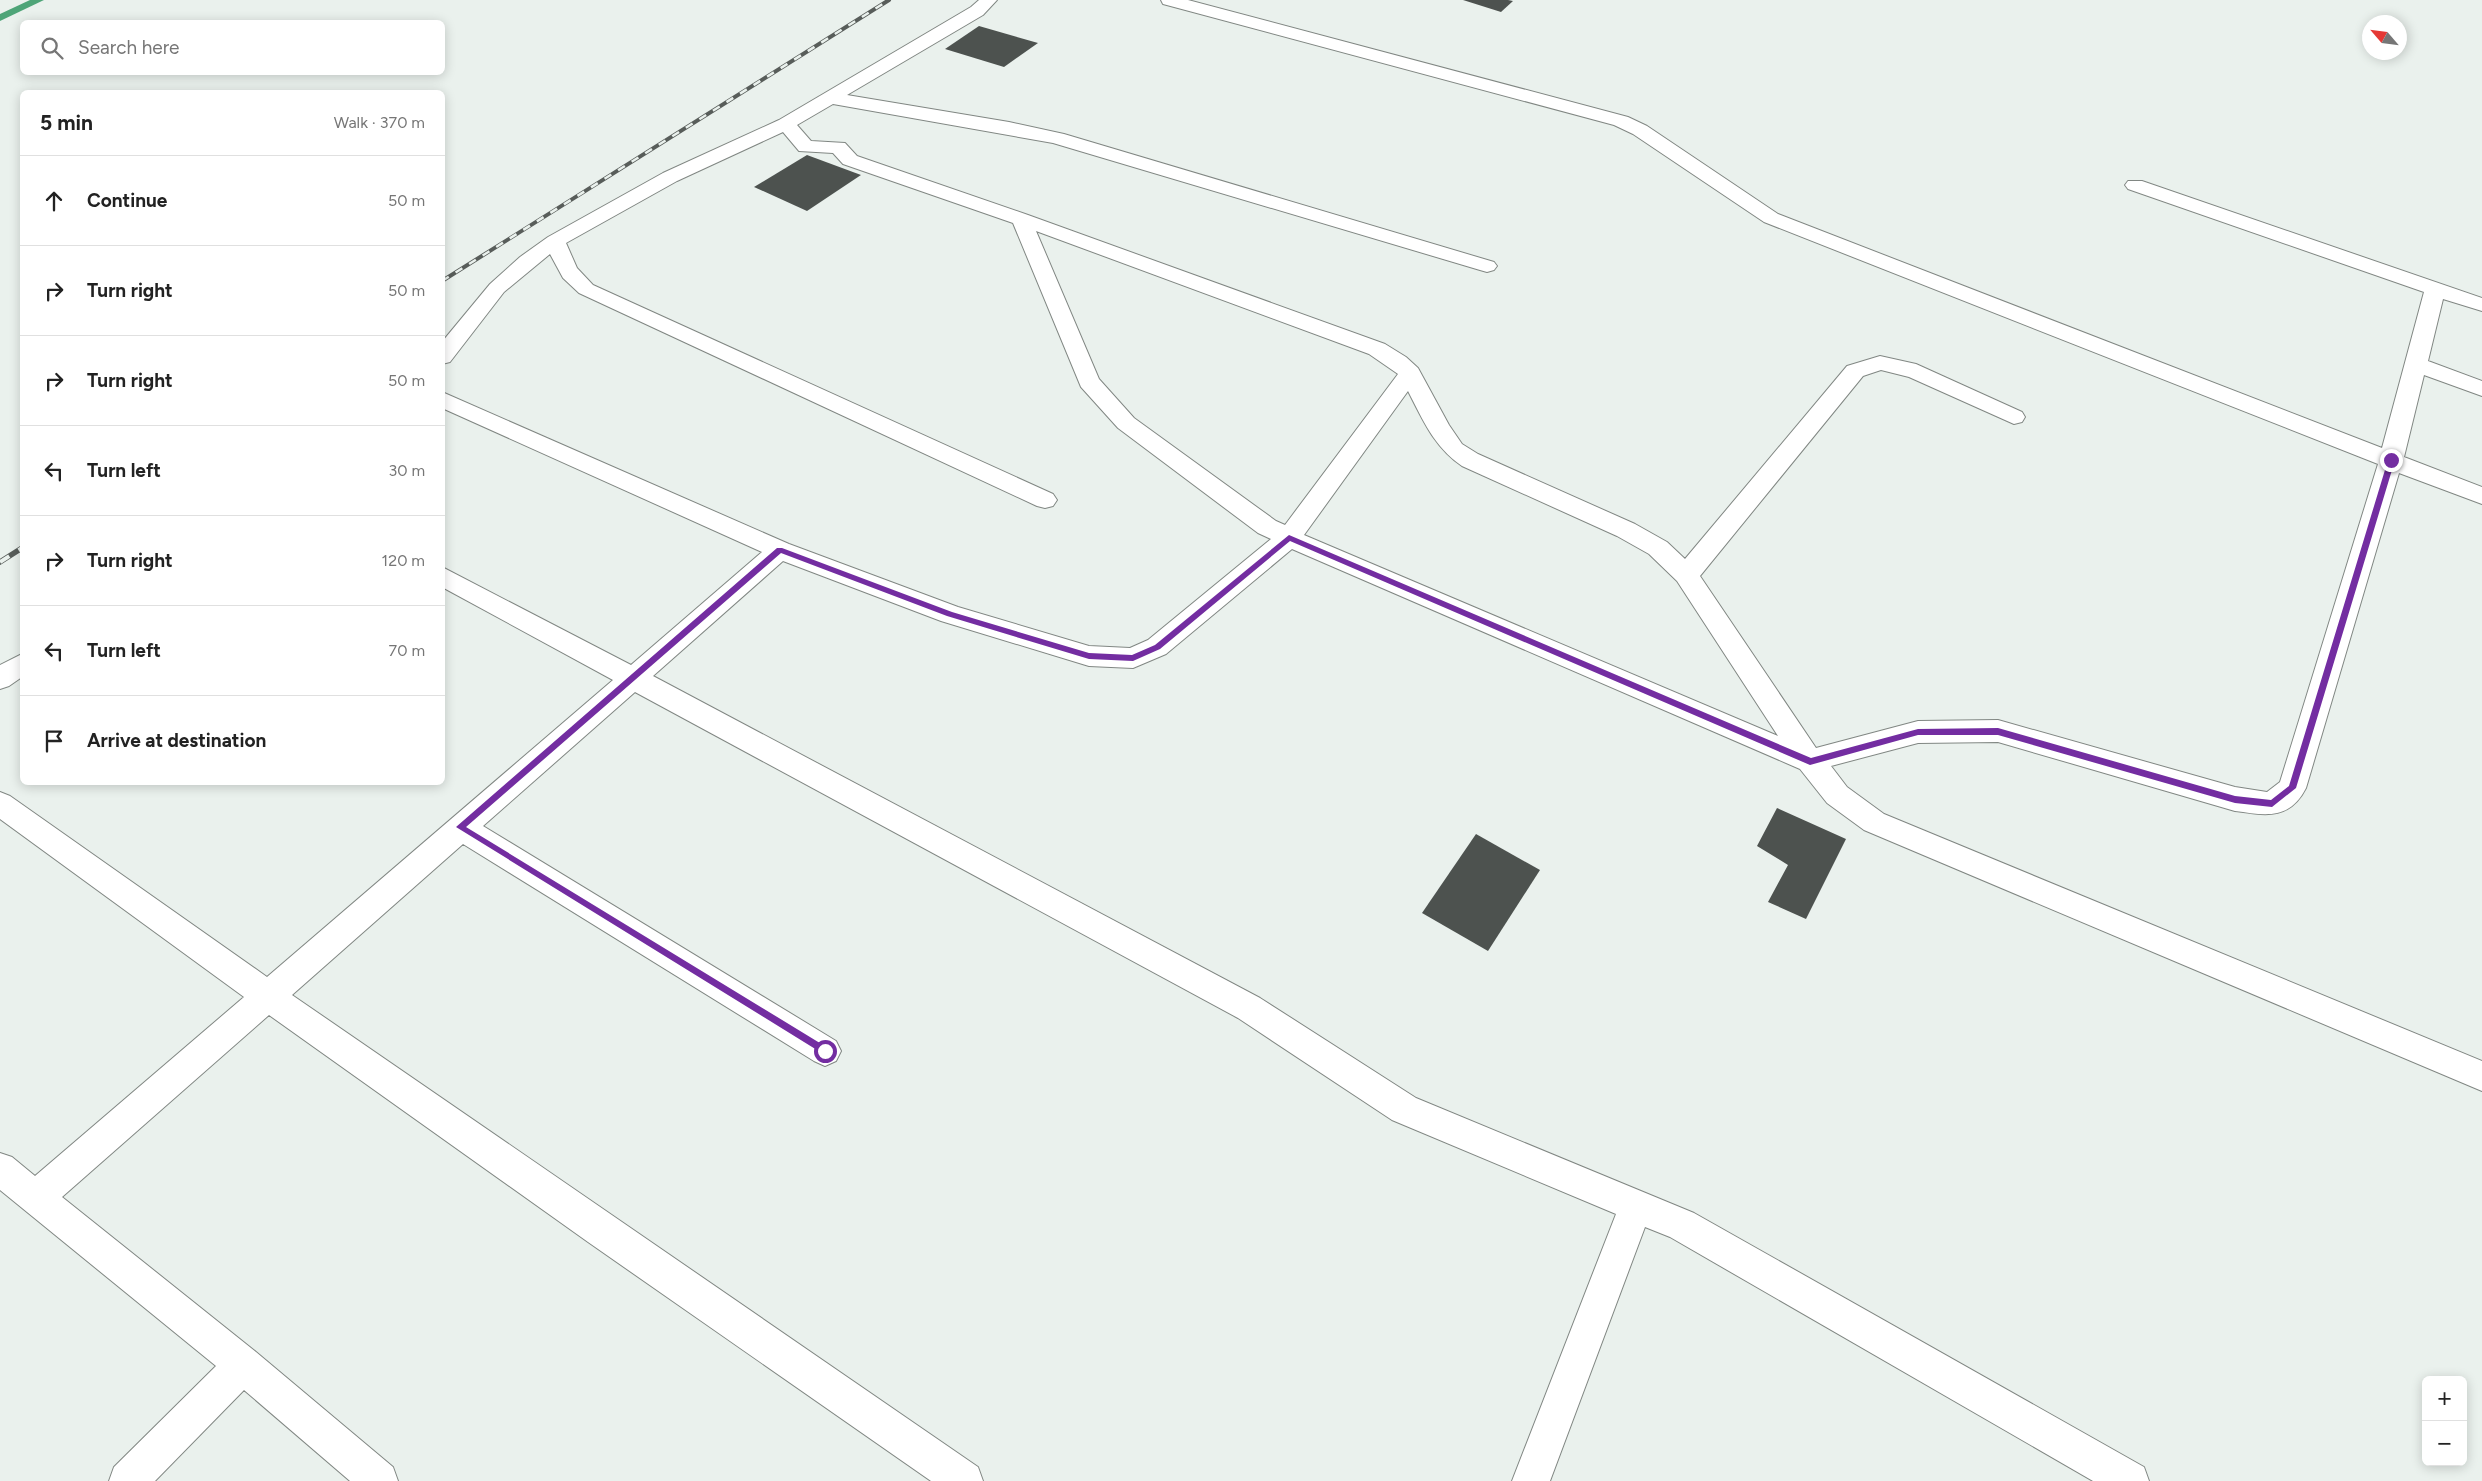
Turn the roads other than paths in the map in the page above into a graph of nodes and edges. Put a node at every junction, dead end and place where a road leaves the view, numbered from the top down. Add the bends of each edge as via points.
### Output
1 (989, 0) edge
2 (1169, 0) edge
3 (830, 98) junction
4 (786, 124) junction
5 (2135, 185) dead end
6 (1021, 219) junction
7 (555, 241) junction
8 (1487, 266) dead end
9 (2436, 289) junction
10 (2482, 305) edge
11 (445, 353) edge
12 (2416, 364) junction
13 (1410, 373) junction
14 (2482, 389) edge
15 (445, 400) edge
16 (2014, 417) dead end
17 (2391, 460) junction
18 (2482, 496) edge
19 (1045, 500) dead end
20 (1289, 538) junction
21 (780, 550) junction
22 (1686, 575) junction
23 (445, 578) edge
24 (20, 665) edge
25 (631, 678) junction
26 (0, 679) edge
27 (1810, 761) junction
28 (0, 804) edge
29 (460, 827) junction
30 (268, 997) junction
31 (825, 1051) dead end
32 (2482, 1076) edge
33 (0, 1168) edge
34 (36, 1198) junction
35 (1636, 1206) junction
36 (242, 1365) junction
37 (128, 1481) edge
38 (379, 1481) edge
39 (964, 1481) edge
40 (1531, 1481) edge
41 (2130, 1481) edge

1 - 3 street
2 - 17 street via 1621,121 1640,130 1771,218
3 - 4 street
3 - 8 street via 1056,138
4 - 6 street via 806,147 838,147 850,160
4 - 7 street via 670,177
5 - 9 street
6 - 13 street via 1377,349
6 - 20 street via 1089,382 1126,423 1267,527
7 - 11 street via 497,288
7 - 19 street via 564,267 586,289
9 - 10 street
9 - 12 street
12 - 14 street
12 - 17 street
13 - 20 street
13 - 22 street via 1454,449 1470,460 1626,530 1658,548
15 - 21 street
16 - 22 street via 1916,371 1880,363 1855,371
17 - 18 street
17 - 27 street via 2292,788 2272,804 2235,799 1998,731 1918,732
20 - 21 street via 1157,647 1133,658 1089,656 950,614
20 - 27 street
21 - 25 street
22 - 27 street
23 - 25 street
24 - 26 street
25 - 29 street
25 - 35 street via 1249,1008 1404,1109
27 - 32 street via 1837,795 1874,822
28 - 30 street
29 - 30 street
29 - 31 street
30 - 34 street
30 - 39 street via 699,1300
33 - 34 street
34 - 36 street
35 - 40 street
35 - 41 street via 1682,1225
36 - 37 street
36 - 38 street

